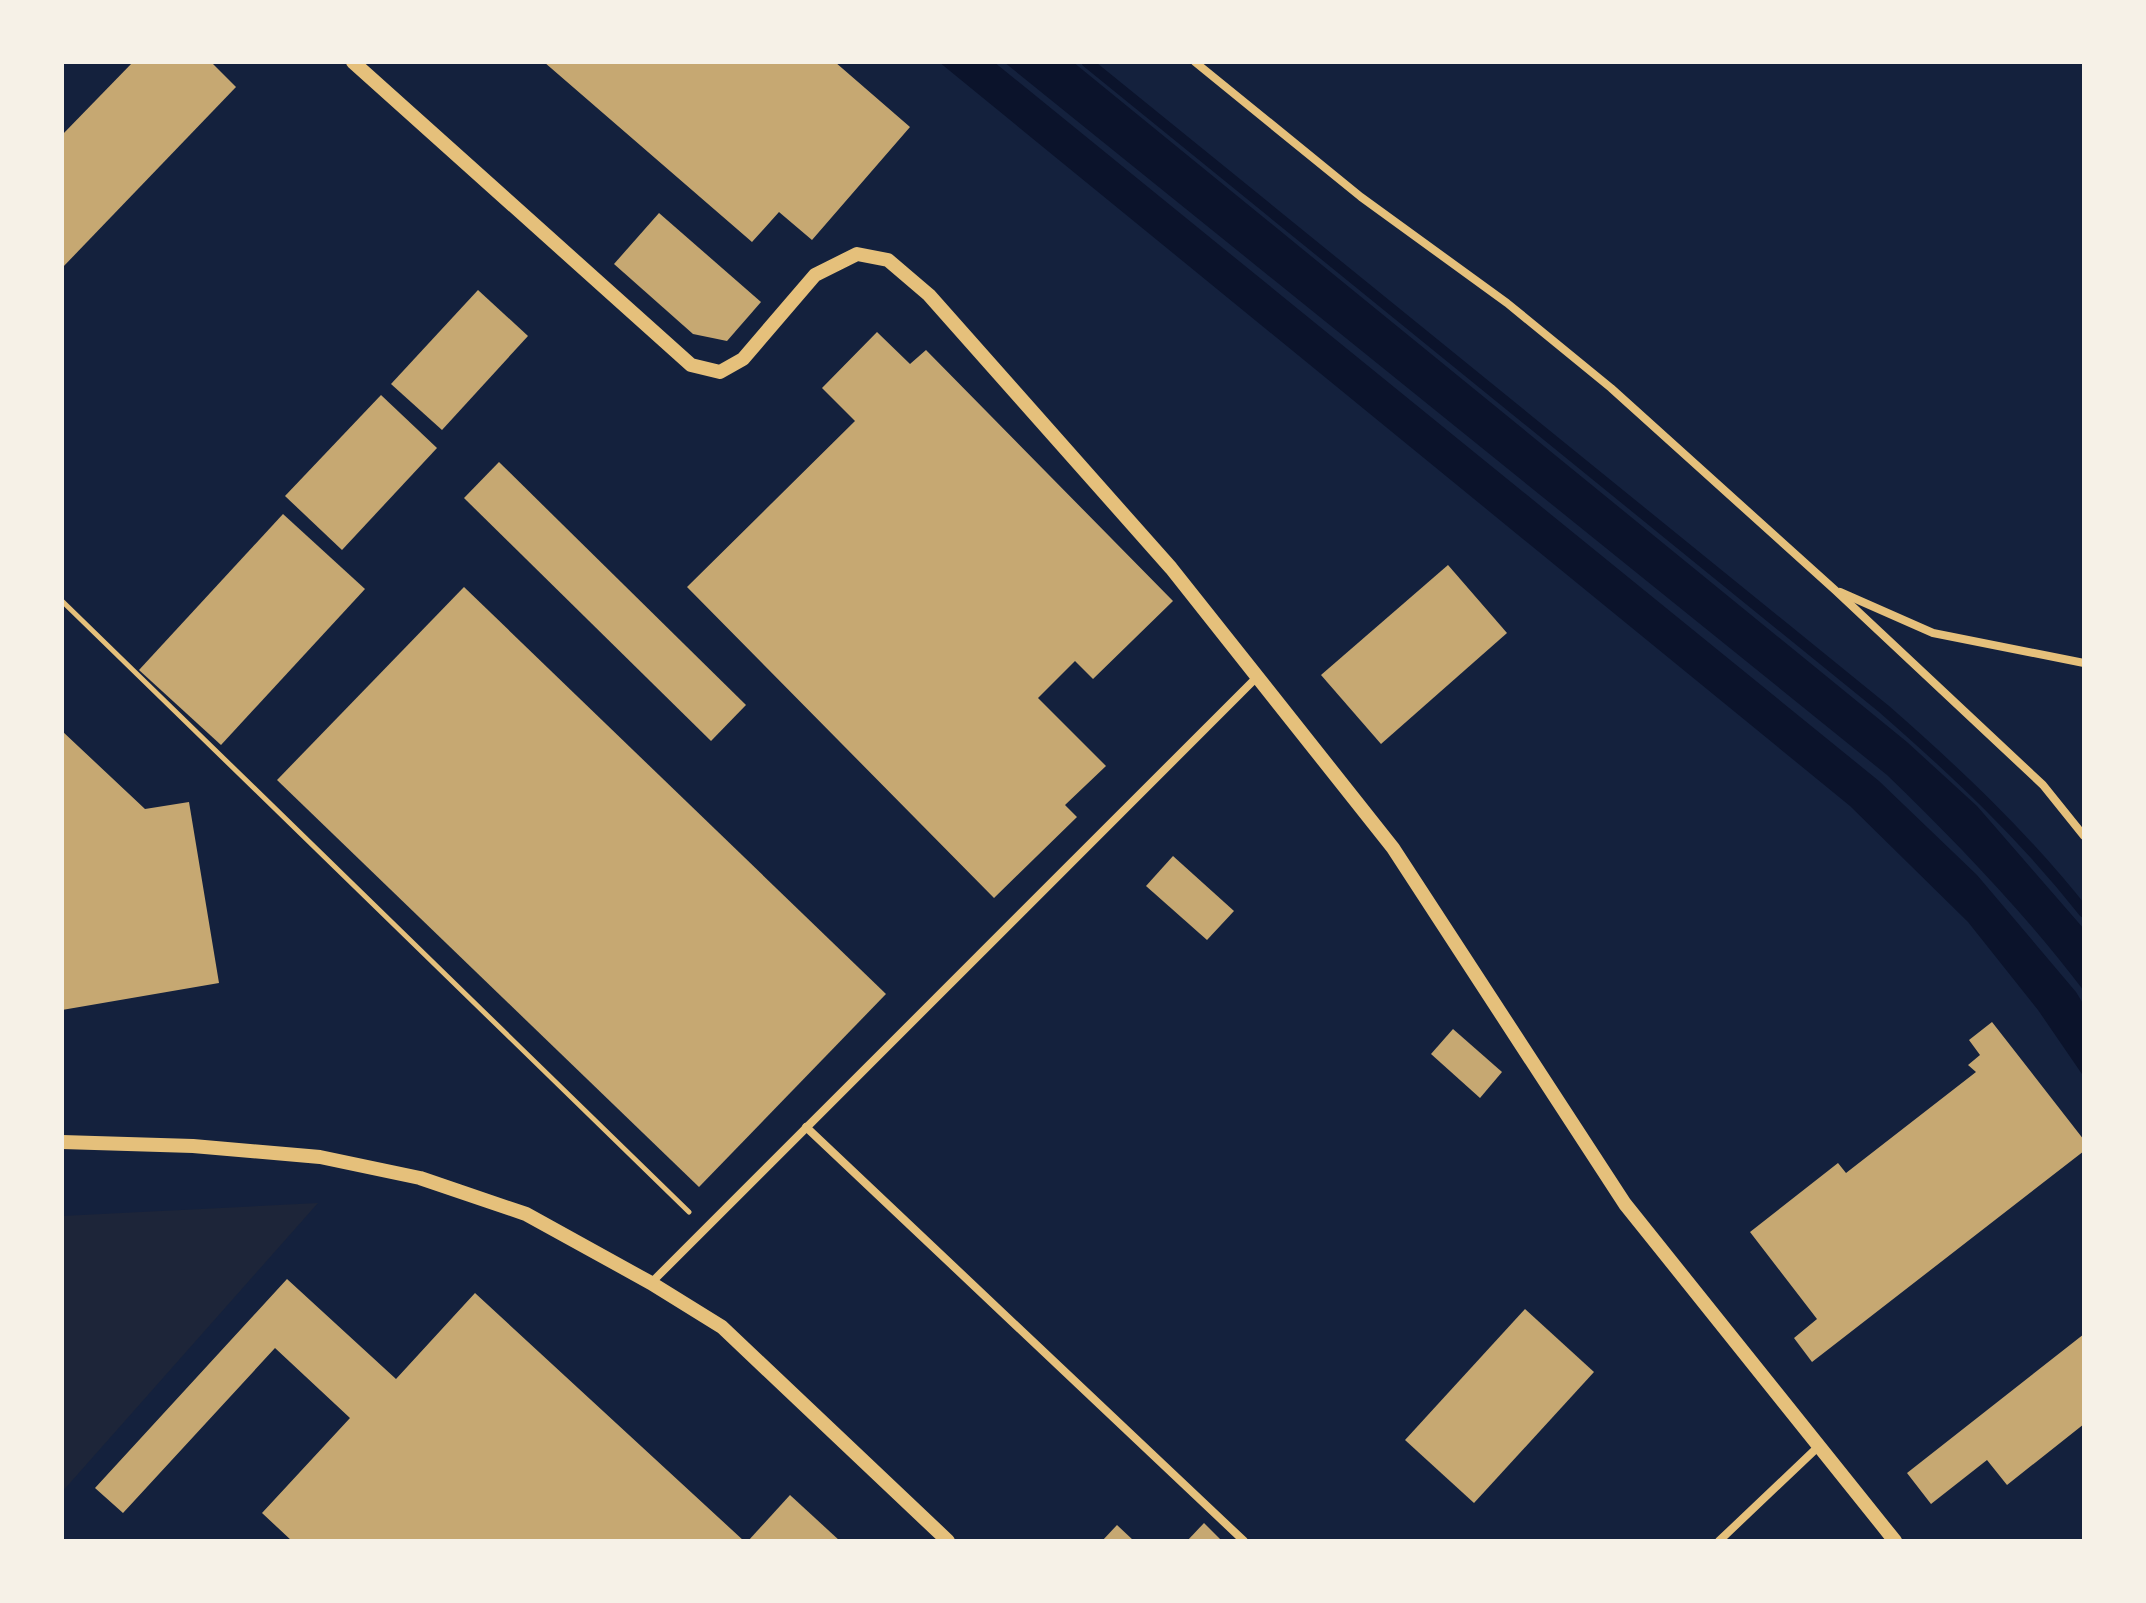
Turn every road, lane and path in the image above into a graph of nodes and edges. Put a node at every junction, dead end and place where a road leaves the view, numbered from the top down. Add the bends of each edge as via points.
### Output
1 (353, 62) edge
2 (1195, 62) edge
3 (1835, 590) junction
4 (62, 601) edge
5 (2084, 663) edge
6 (1257, 677) junction
7 (2084, 836) edge
8 (806, 1127) junction
9 (62, 1142) edge
10 (705, 1227) junction
11 (651, 1283) junction
12 (1819, 1446) junction
13 (948, 1541) edge
14 (1244, 1541) edge
15 (1719, 1541) edge
16 (1895, 1541) edge

1 - 6 street via 691,365 720,372 743,359 815,275 857,254 888,260 929,295 1003,378 1171,568
2 - 3 street via 1361,197 1577,360
3 - 5 street via 1933,633
3 - 7 street via 2043,785
4 - 10 path
6 - 8 street
6 - 12 street via 1393,848 1625,1204
8 - 10 street
8 - 14 street
9 - 11 street via 320,1157 420,1178 526,1214
10 - 11 street
11 - 13 street via 722,1327
12 - 15 street
12 - 16 street

